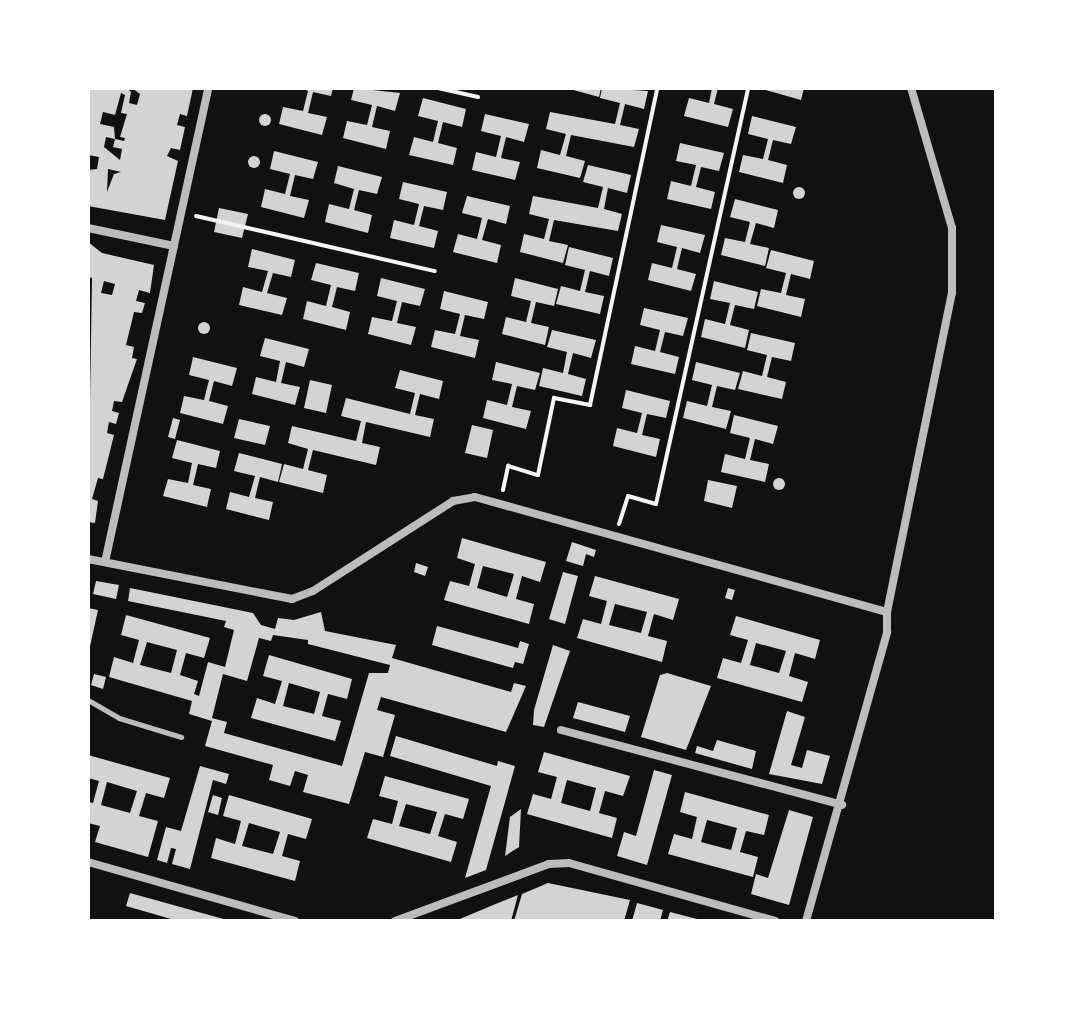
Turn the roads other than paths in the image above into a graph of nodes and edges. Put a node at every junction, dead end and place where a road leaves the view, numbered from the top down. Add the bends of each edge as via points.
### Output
1 (208, 88) edge
2 (911, 88) edge
3 (88, 228) edge
4 (174, 246) junction
5 (88, 559) edge
6 (105, 562) junction
7 (887, 612) junction
8 (88, 700) edge
9 (561, 730) dead end
10 (181, 737) dead end
11 (842, 805) junction
12 (88, 862) edge
13 (260, 911) junction
14 (258, 921) edge
15 (295, 921) edge
16 (395, 921) edge
17 (775, 921) edge
18 (806, 921) edge

1 - 4 street
2 - 7 street via 952,228 952,293
3 - 4 street
4 - 6 street
5 - 6 street
6 - 7 street via 292,599 313,591 453,501 475,497
7 - 11 street via 887,632
8 - 10 lane via 119,718
9 - 11 street
11 - 18 street
12 - 13 street
13 - 14 street
13 - 15 street
16 - 17 street via 549,864 569,863

